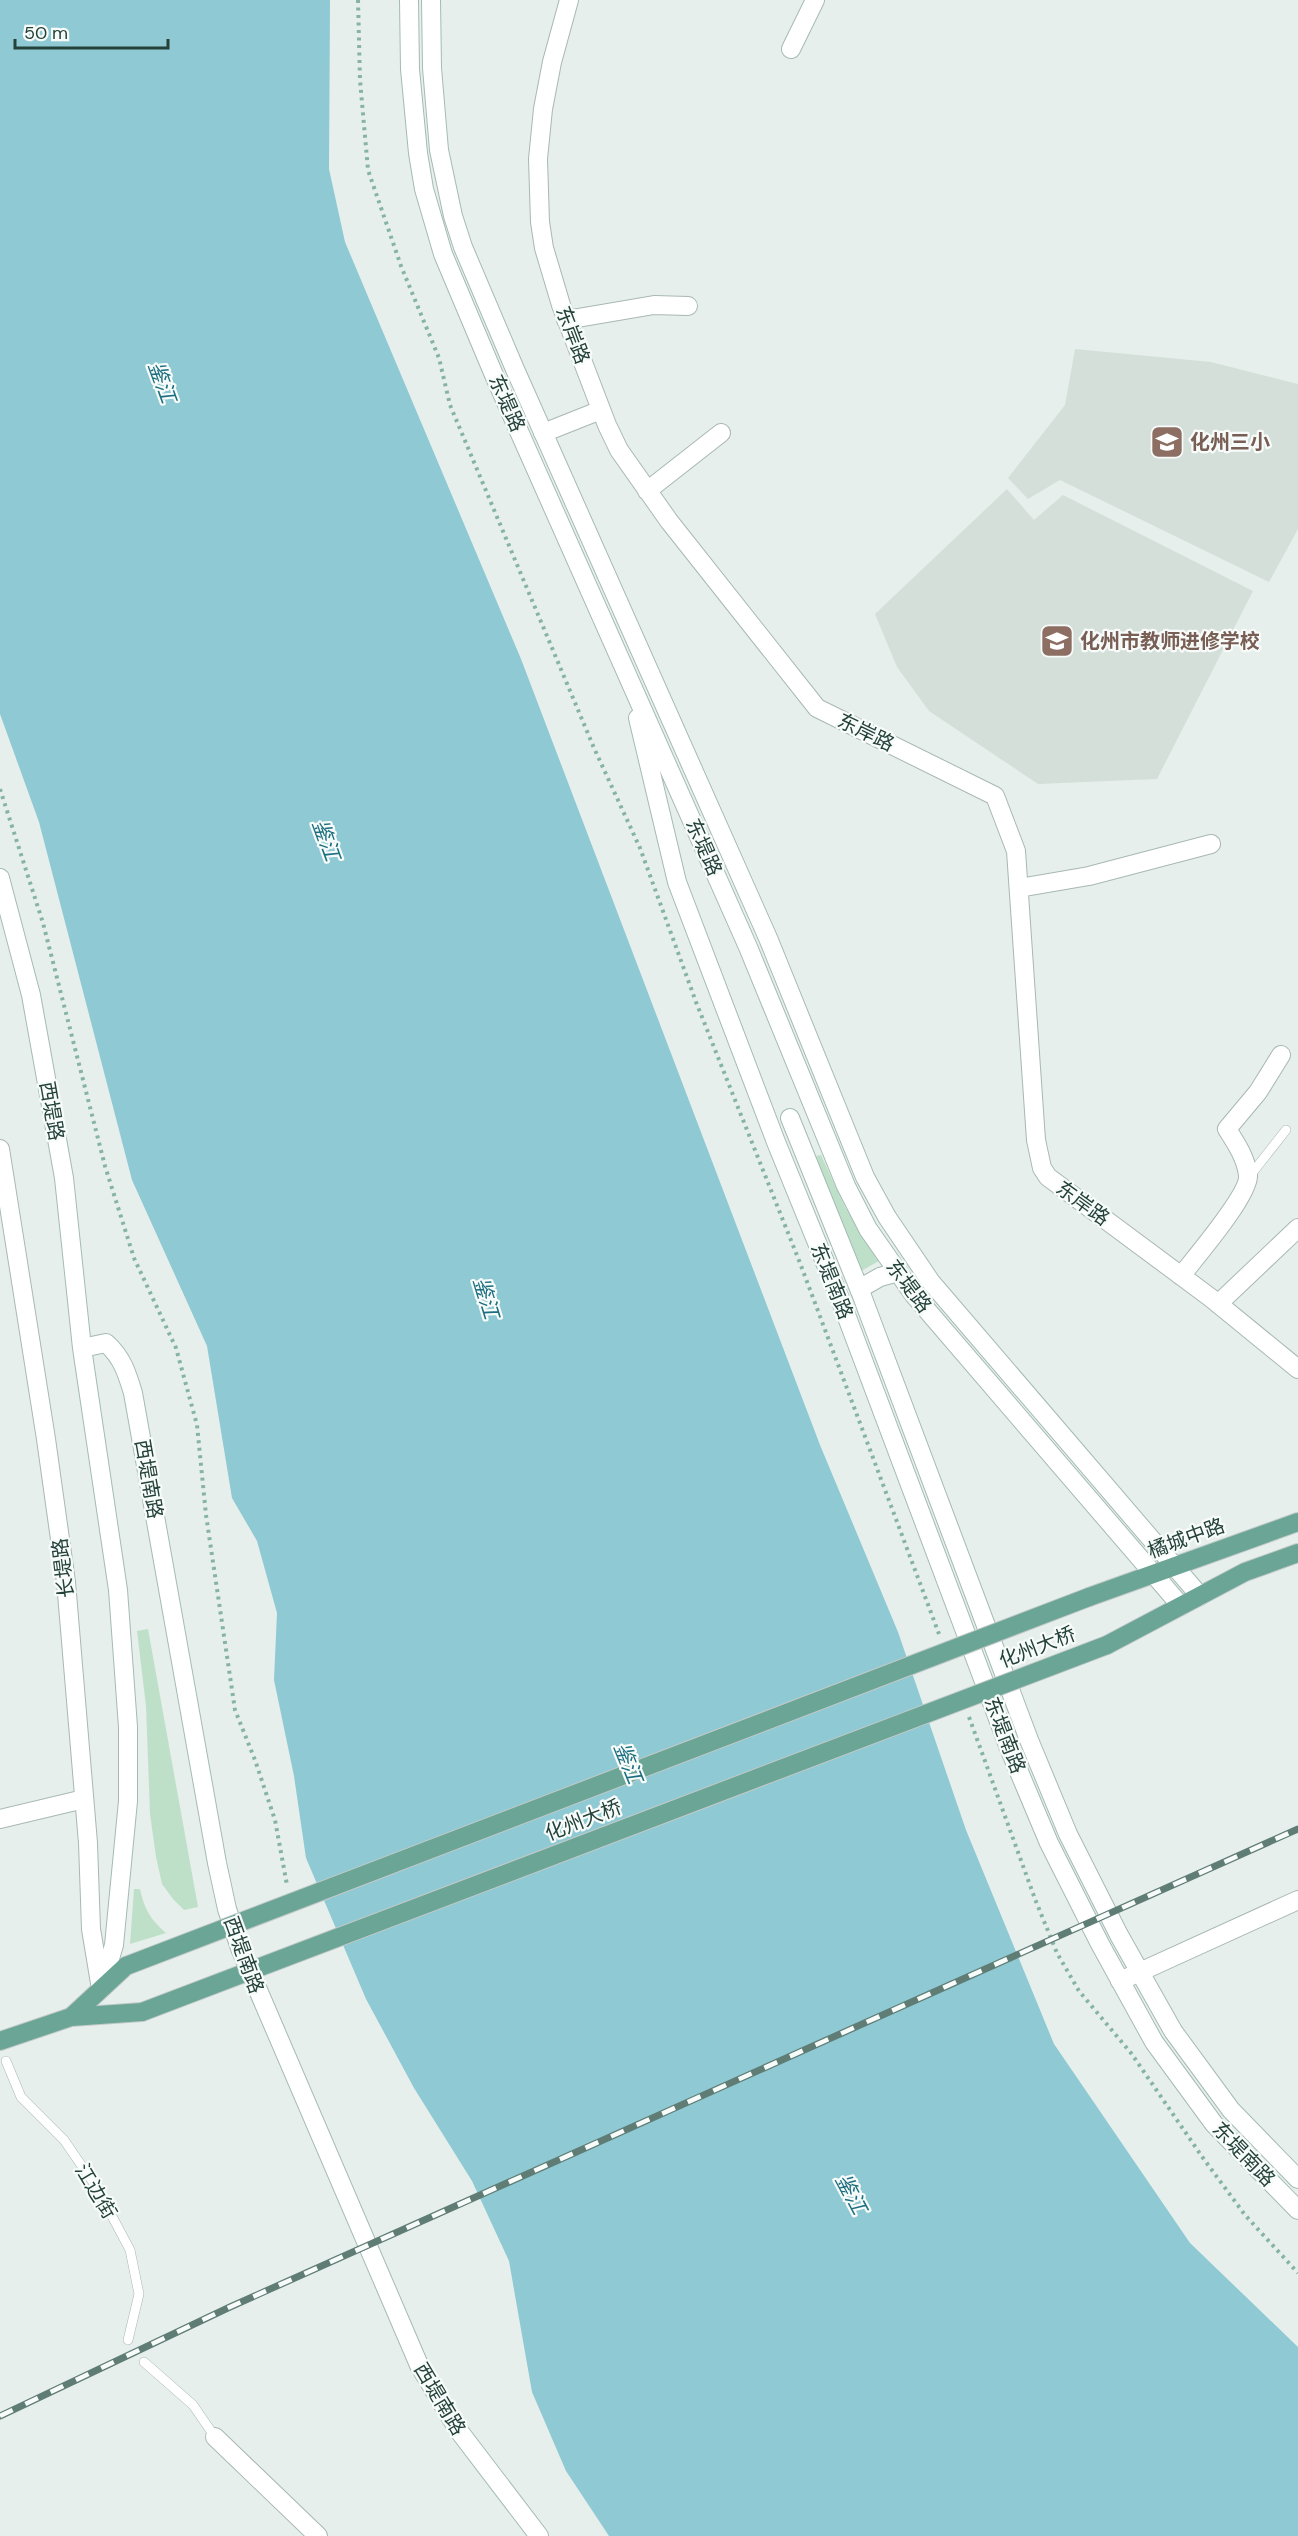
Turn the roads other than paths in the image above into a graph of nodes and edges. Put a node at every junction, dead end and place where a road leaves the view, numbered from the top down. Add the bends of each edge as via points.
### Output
1 (409, 0) edge
2 (431, 0) edge
3 (569, 0) edge
4 (815, 0) edge
5 (791, 49) dead end
6 (688, 306) dead end
7 (566, 320) junction
8 (601, 410) junction
9 (721, 432) dead end
10 (543, 433) junction
11 (647, 491) junction
12 (627, 673) junction
13 (1211, 844) dead end
14 (0, 878) edge
15 (1018, 888) junction
16 (1281, 1054) dead end
17 (823, 1072) junction
18 (807, 1089) junction
19 (790, 1119) junction
20 (1287, 1130) dead end
21 (776, 1142) junction
22 (0, 1149) edge
23 (1248, 1178) junction
24 (1298, 1228) edge
25 (898, 1272) junction
26 (1181, 1276) junction
27 (859, 1288) junction
28 (1218, 1304) junction
29 (82, 1348) junction
30 (1298, 1370) edge
31 (1298, 1522) edge
32 (1298, 1553) edge
33 (1175, 1566) junction
34 (1153, 1574) junction
35 (1200, 1596) junction
36 (1089, 1597) joint
37 (1180, 1606) junction
38 (84, 1798) junction
39 (0, 1818) edge
40 (1298, 1900) edge
41 (1140, 1972) junction
42 (1120, 1981) junction
43 (102, 1989) junction
44 (71, 2016) junction
45 (0, 2041) edge
46 (6, 2061) dead end
47 (1298, 2179) edge
48 (1298, 2210) edge
49 (128, 2340) dead end
50 (144, 2362) dead end
51 (215, 2437) joint
52 (318, 2536) edge
53 (539, 2536) edge

1 - 12 main road, 东堤路 via 410,69 418,153 443,254
2 - 10 main road, 东堤路 via 434,110 453,216
3 - 7 main road, 东岸路 via 543,109 537,188 544,248
4 - 5 main road
6 - 7 main road via 654,305
7 - 8 main road, 东岸路
8 - 10 main road
8 - 11 main road, 东岸路 via 619,450
9 - 11 main road
10 - 17 main road, 东堤路 via 768,938
11 - 15 main road, 东岸路 via 817,708 995,796 1016,851
12 - 18 main road, 东堤路
12 - 21 main road, 东堤南路 via 676,882
13 - 15 main road via 1089,876
14 - 29 main road, 西堤路 via 31,995 64,1178
15 - 26 main road, 东岸路 via 1036,1140 1043,1170
16 - 23 main road via 1258,1092 1227,1129 1243,1157
17 - 18 main road
17 - 33 main road, 东堤路 via 865,1177 887,1218 931,1282
18 - 19 main road
18 - 25 main road, 东堤路 via 846,1186 868,1229
19 - 21 main road
19 - 27 main road, 东堤南路
20 - 23 lane
21 - 42 main road, 东堤南路 via 842,1304 1009,1748 1049,1843
22 - 38 main road, 长堤路 via 66,1582
23 - 26 main road via 1242,1195
24 - 28 main road
25 - 27 main road
25 - 34 main road, 东堤路
26 - 28 main road, 东岸路
27 - 41 main road, 东堤南路 via 1038,1761 1068,1834
28 - 30 main road, 东岸路
29 - 43 main road, 西堤路 via 117,1590 128,1727 128,1801 114,1945
29 - 53 main road, 西堤南路 via 106,1343 126,1370 133,1393 217,1863 240,1948 418,2365 459,2432
31 - 33 main road, 橘城中路
32 - 35 main road via 1245,1572
33 - 34 main road, 橘城中路
33 - 35 main road, 东堤路
34 - 36 main road, 橘城中路
34 - 37 main road, 东堤路
35 - 37 main road
36 - 43 main road, 化州大桥, bridge via 126,1966
37 - 44 main road, 化州大桥, bridge via 1107,1645 142,2012
38 - 39 main road
38 - 43 main road, 长堤路 via 91,1929
40 - 41 main road
41 - 42 main road
41 - 47 main road, 东堤南路 via 1173,2031 1231,2110
42 - 48 main road, 东堤南路 via 1154,2042 1214,2124
43 - 44 main road
44 - 45 main road
46 - 49 lane, 江边街 via 21,2097 64,2140 97,2188 130,2250 139,2294
50 - 51 lane via 193,2404
51 - 52 main road

